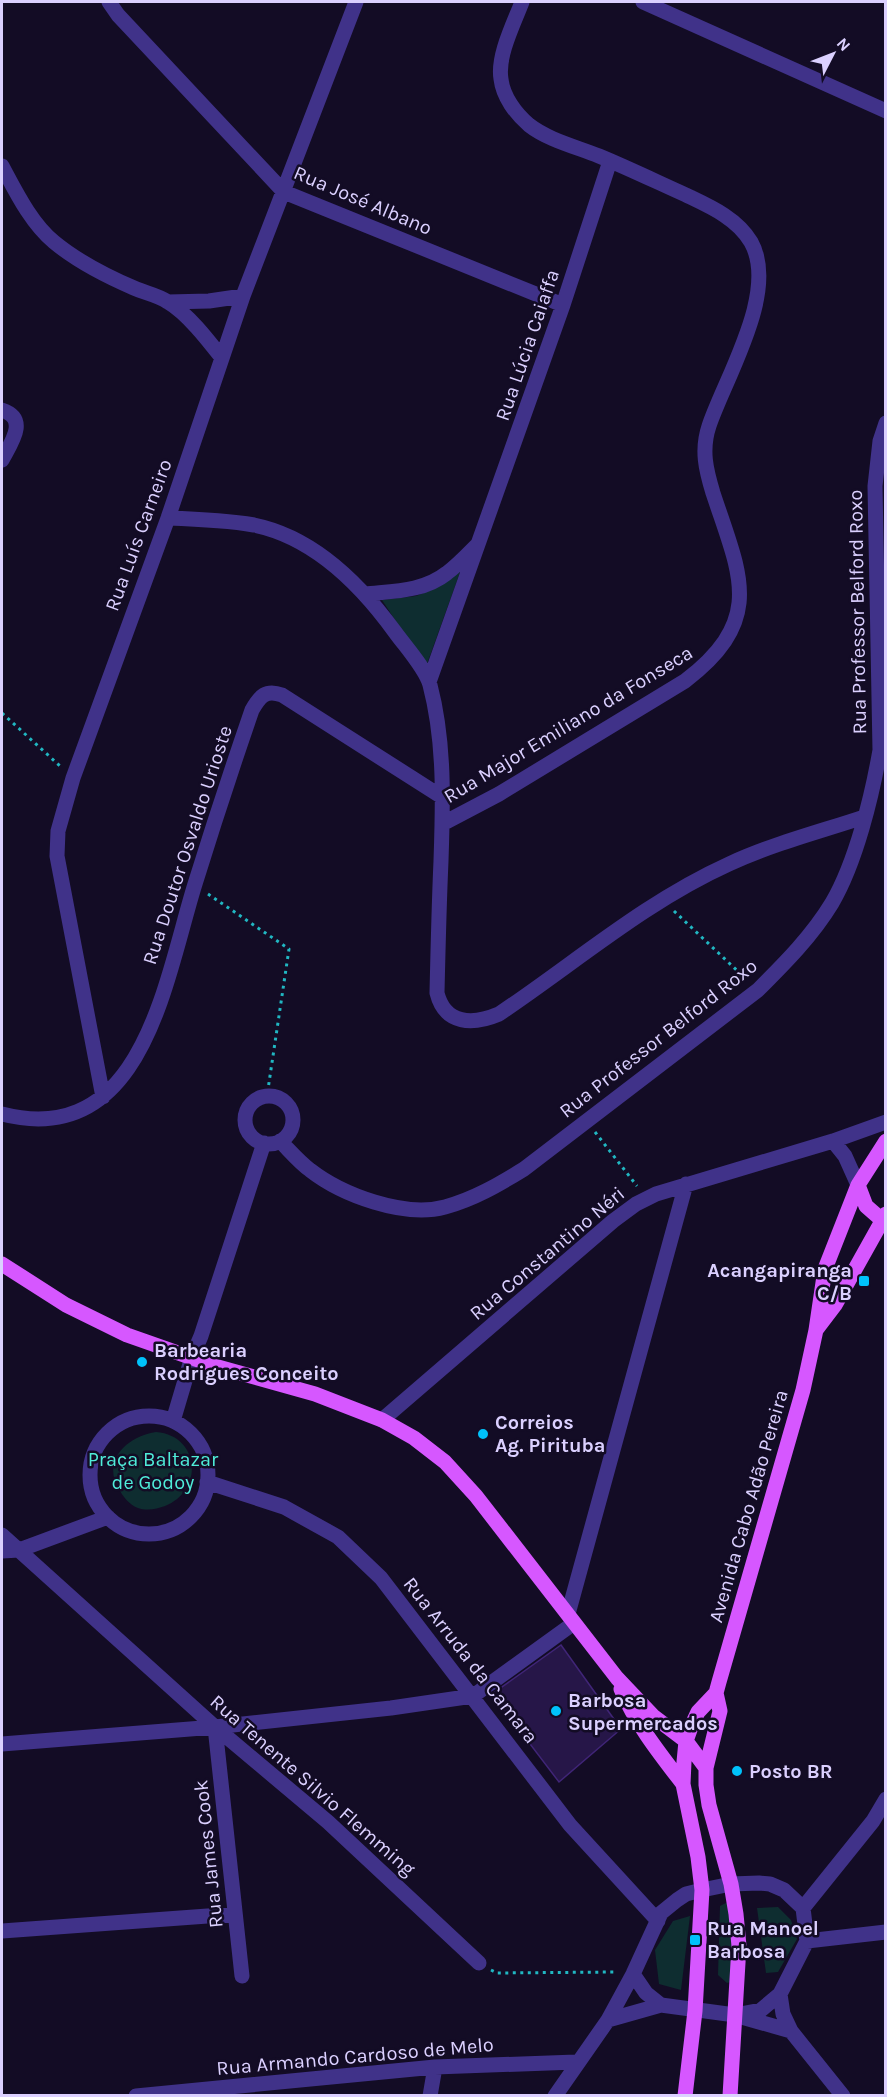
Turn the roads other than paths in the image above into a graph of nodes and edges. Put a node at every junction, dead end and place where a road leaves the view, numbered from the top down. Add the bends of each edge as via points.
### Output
1 (109, 2) edge
2 (356, 2) edge
3 (522, 2) edge
4 (643, 2) edge
5 (885, 111) edge
6 (610, 161) junction
7 (2, 166) edge
8 (284, 192) junction
9 (243, 296) junction
10 (168, 302) junction
11 (563, 305) junction
12 (222, 358) junction
13 (2, 410) edge
14 (885, 423) edge
15 (2, 460) edge
16 (168, 518) junction
17 (481, 541) junction
18 (365, 594) junction
19 (429, 682) junction
20 (442, 797) junction
21 (864, 817) junction
22 (442, 824) junction
23 (103, 1097) junction
24 (2, 1114) edge
25 (885, 1122) edge
26 (833, 1141) junction
27 (885, 1141) edge
28 (280, 1142) junction
29 (264, 1143) junction
30 (686, 1184) junction
31 (858, 1185) junction
32 (884, 1220) edge
33 (2, 1264) edge
34 (816, 1330) junction
35 (192, 1357) junction
36 (382, 1420) junction
37 (173, 1421) junction
38 (207, 1482) junction
39 (108, 1517) junction
40 (2, 1535) edge
41 (19, 1550) junction
42 (2, 1551) edge
43 (571, 1619) junction
44 (617, 1678) junction
45 (716, 1693) junction
46 (473, 1696) junction
47 (215, 1727) junction
48 (686, 1742) junction
49 (2, 1744) edge
50 (706, 1768) junction
51 (683, 1784) junction
52 (885, 1799) edge
53 (731, 1884) junction
54 (702, 1890) junction
55 (803, 1908) junction
56 (235, 1914) junction
57 (658, 1922) junction
58 (2, 1931) edge
59 (885, 1932) edge
60 (807, 1941) junction
61 (479, 1963) road end
62 (633, 1974) junction
63 (242, 1976) dead end
64 (780, 1994) junction
65 (661, 2005) junction
66 (695, 2011) junction
67 (735, 2015) junction
68 (608, 2020) junction
69 (791, 2031) junction
70 (576, 2062) junction
71 (435, 2067) junction
72 (266, 2090) edge
73 (136, 2096) edge
74 (429, 2096) edge
75 (555, 2096) edge
76 (685, 2096) edge
77 (730, 2096) edge
78 (843, 2096) edge

1 - 8 street, Rua José Albano
2 - 8 street, Rua Luís Carneiro
3 - 6 street, Rua Major Emiliano da Fonseca via 503,52 501,79 511,107 530,126 550,137
4 - 5 street
6 - 11 street, Rua Lúcia Caiaffa
6 - 22 street, Rua Major Emiliano da Fonseca via 714,208 751,241 758,261 759,288 748,332 708,428 704,452 738,570 741,599 734,626 723,646 686,681
7 - 10 street via 37,224 52,240 100,271
8 - 9 street, Rua Luís Carneiro
8 - 11 street, Rua José Albano
9 - 10 street
9 - 12 street, Rua Luís Carneiro
10 - 12 street
11 - 17 street, Rua Lúcia Caiaffa
12 - 16 street, Rua Luís Carneiro
13 - 15 street via 9,412 16,426
14 - 21 street, Rua Professor Belford Roxo via 876,486 880,750
16 - 18 street via 256,526 295,539 330,562
16 - 23 street, Rua Luís Carneiro via 73,778 58,831 57,856
17 - 18 street, Rua Lúcia Caiaffa via 429,584
17 - 19 street, Rua Lúcia Caiaffa
18 - 19 street
19 - 20 street via 438,725
20 - 22 street
20 - 23 street, Rua Doutor Osvaldo Urioste via 282,695 273,691 258,699 158,1008 131,1066
21 - 22 street via 730,864 662,900 500,1014 484,1021 447,1013 436,993
21 - 28 street, Rua Professor Belford Roxo via 833,901 792,957 758,990 524,1170 483,1194 442,1208 405,1209 373,1202 310,1170
23 - 24 street, Rua Doutor Osvaldo Urioste via 75,1113 52,1120
25 - 26 street, Rua Constantino Néri
26 - 30 street, Rua Constantino Néri
26 - 31 street via 845,1156
27 - 31 main road, Avenida Cabo Adão Pereira
28 - 29 street
28 - 29 street via 291,1130 292,1113 283,1100 267,1096 252,1103 245,1118 250,1134
29 - 35 street
30 - 36 street, Rua Constantino Néri via 636,1204 613,1221
30 - 43 street
31 - 32 main road via 866,1206
31 - 34 main road, Avenida Cabo Adão Pereira via 825,1269
32 - 34 main road, Avenida Cabo Adão Pereira via 835,1305
33 - 35 main road via 76,1310 127,1335
34 - 45 main road, Avenida Cabo Adão Pereira via 803,1390
35 - 36 main road via 315,1394
35 - 37 street
36 - 43 main road via 445,1462
37 - 38 street via 189,1431 200,1446 207,1463
37 - 39 street via 153,1416 132,1418 114,1426 100,1441 91,1460 90,1481 96,1500
38 - 39 street via 194,1513 167,1531 136,1532
38 - 46 street, Rua Arruda da Camara via 284,1507 338,1537 381,1578
39 - 41 street
40 - 41 street, Rua Tenente Silvio Flemming
41 - 42 street
41 - 47 street, Rua Tenente Silvio Flemming
43 - 44 main road
43 - 46 street
44 - 48 main road via 653,1716
44 - 51 main road via 635,1718
45 - 48 main road, Avenida Cabo Adão Pereira via 698,1712
45 - 50 main road, Avenida Cabo Adão Pereira via 720,1711
46 - 47 street
46 - 57 street, Rua Arruda da Camara via 570,1825
47 - 49 street
47 - 56 street, Rua James Cook
47 - 61 street, Rua Tenente Silvio Flemming via 328,1822
48 - 50 main road
48 - 51 main road, Avenida Cabo Adão Pereira
50 - 53 main road via 709,1805
51 - 54 main road
52 - 55 street via 873,1821
53 - 54 street
53 - 55 street via 770,1884 784,1890
53 - 67 main road via 739,1946
54 - 57 street via 676,1899 661,1913
54 - 66 main road
55 - 60 street
56 - 58 street
56 - 63 street, Rua James Cook
57 - 62 street
59 - 60 street
60 - 64 street
62 - 65 street via 646,1993
62 - 68 street
64 - 67 street via 760,2010
64 - 69 street
65 - 66 street
65 - 68 street
66 - 67 street
66 - 76 main road
67 - 69 street
67 - 77 main road
68 - 70 street
69 - 78 street
70 - 71 street, Rua Armando Cardoso de Melo
70 - 75 street
71 - 72 street, Rua Armando Cardoso de Melo
71 - 74 street
72 - 73 street, Rua Armando Cardoso de Melo

